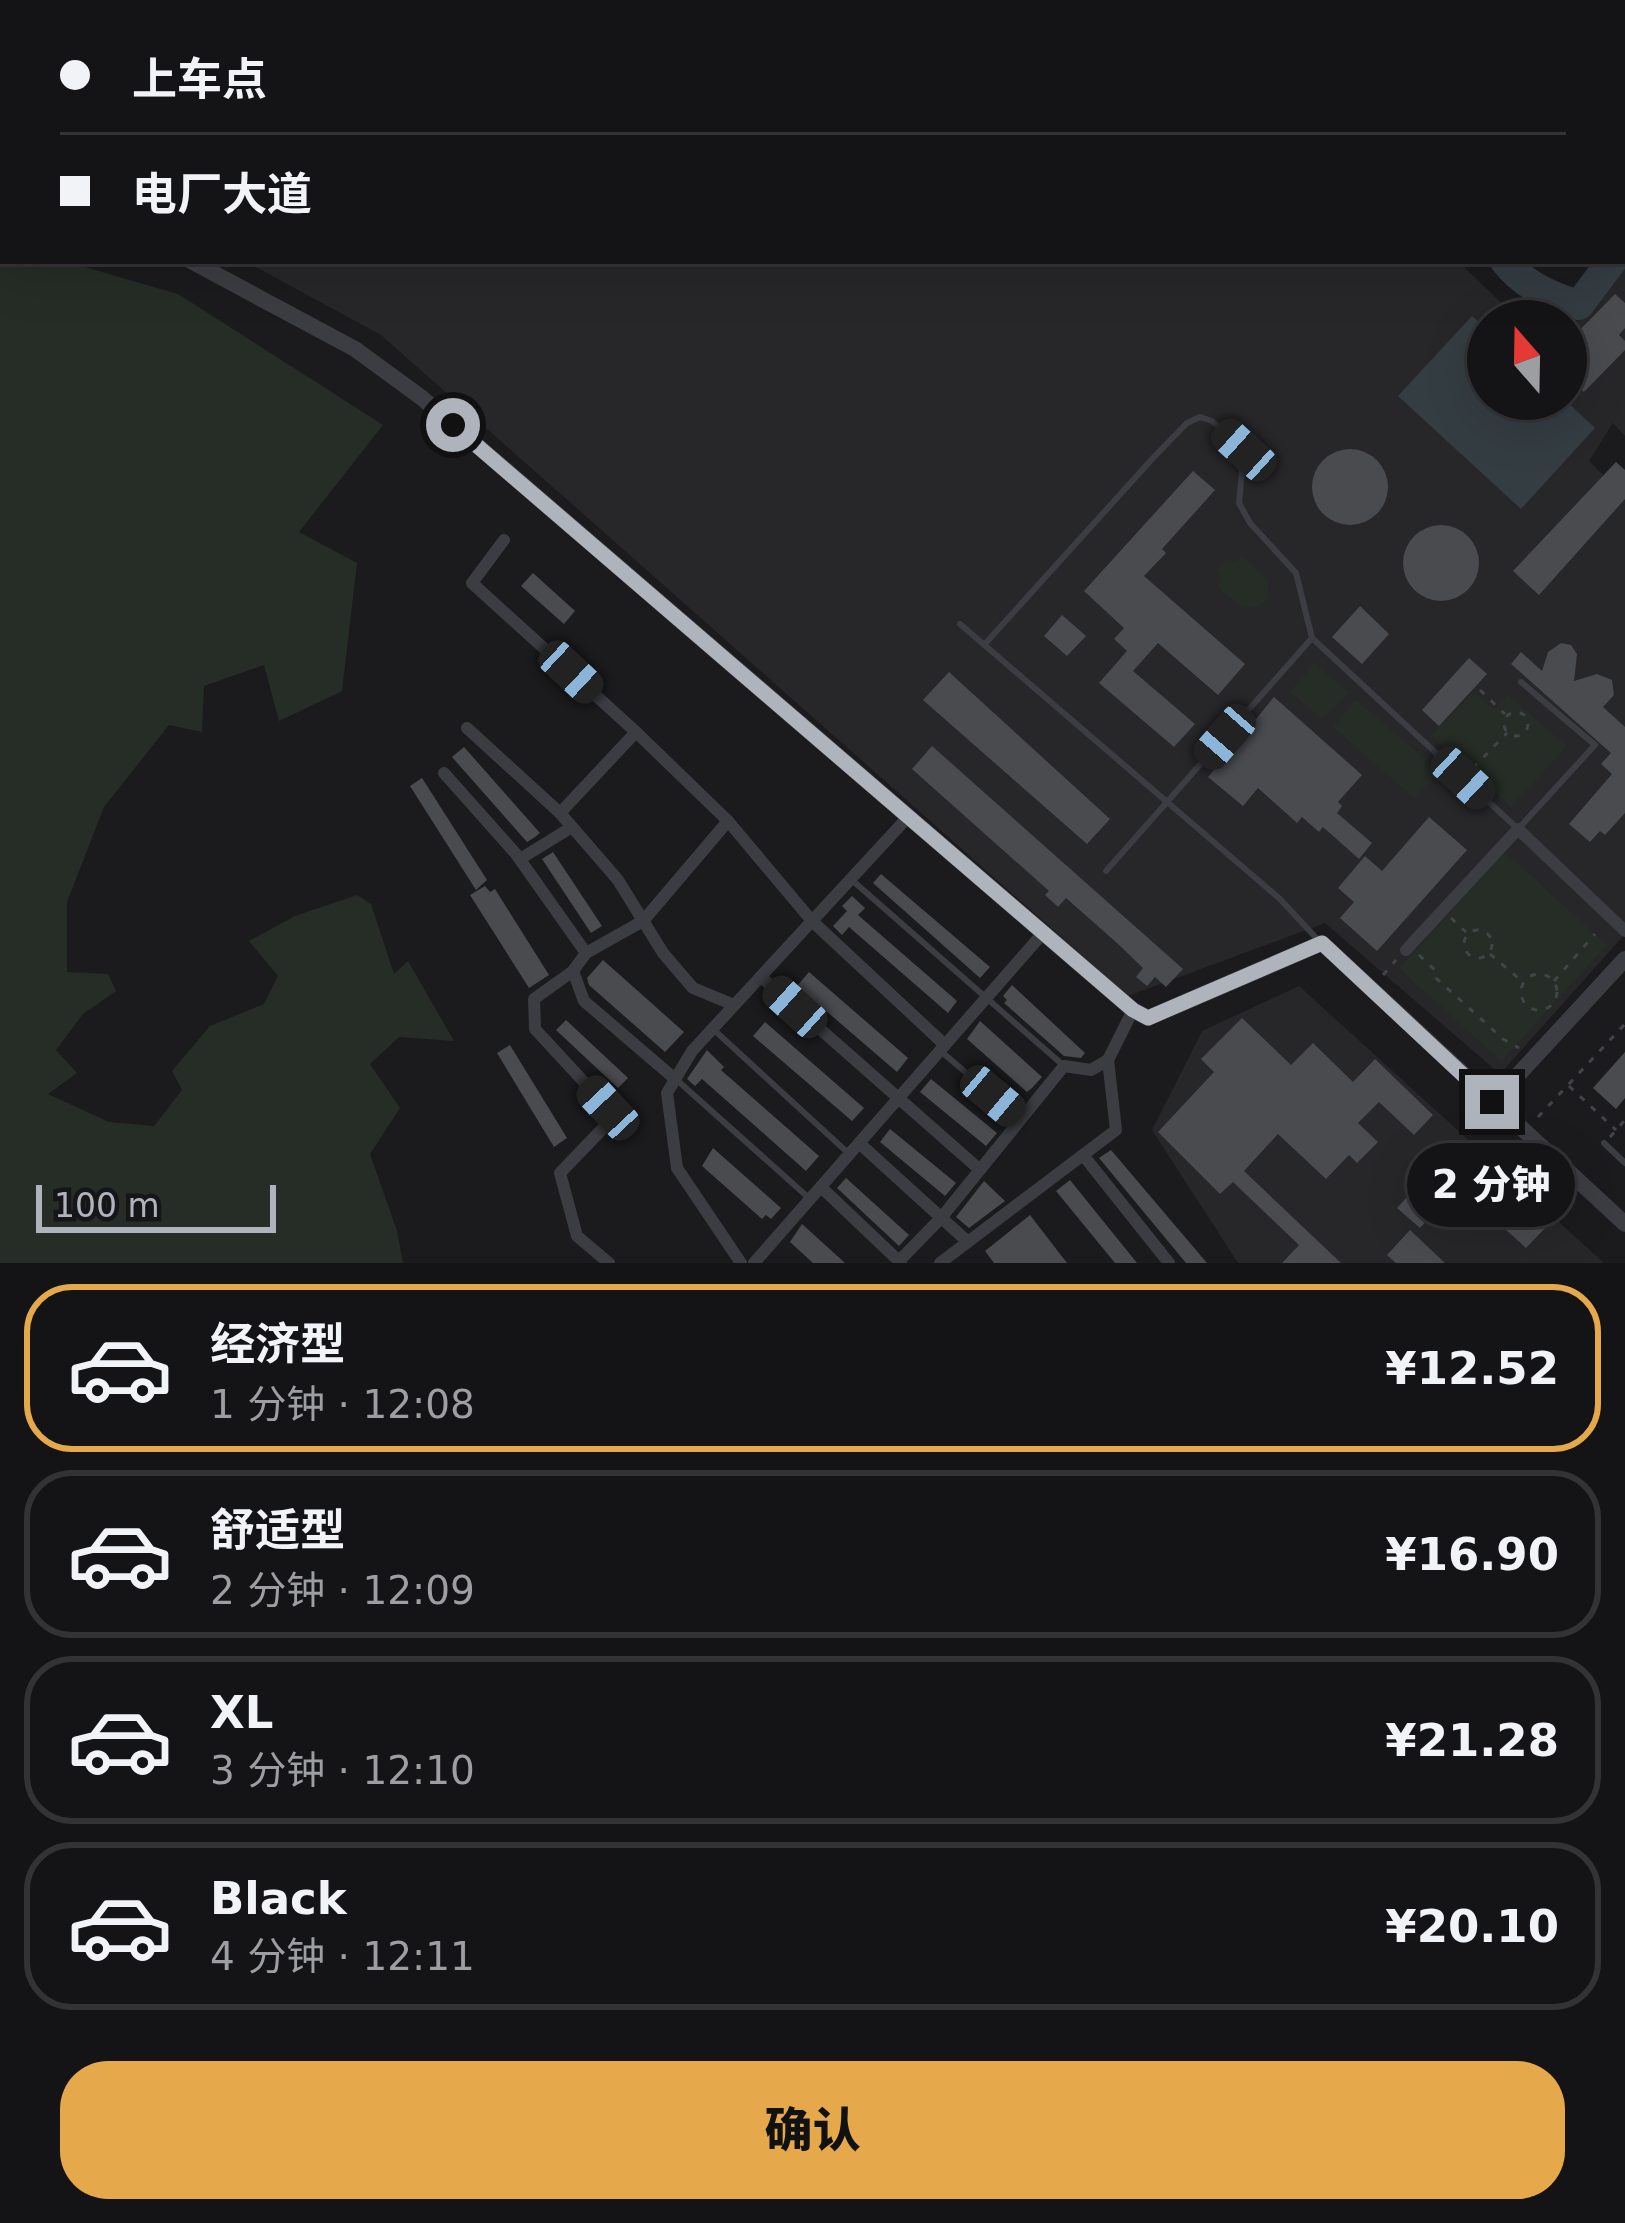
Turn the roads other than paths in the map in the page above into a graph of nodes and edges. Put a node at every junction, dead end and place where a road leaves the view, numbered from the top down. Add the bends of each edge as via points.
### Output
1 (197, 264) edge
2 (504, 540) dead end
3 (960, 624) dead end
4 (1312, 638) junction
5 (984, 645) junction
6 (1521, 682) dead end
7 (467, 728) dead end
8 (636, 732) junction
9 (444, 773) dead end
10 (1167, 803) junction
11 (560, 813) junction
12 (908, 817) junction
13 (728, 821) junction
14 (572, 827) junction
15 (1518, 829) junction
16 (520, 859) junction
17 (1106, 871) dead end
18 (851, 879) junction
19 (643, 921) junction
20 (812, 921) junction
21 (1625, 931) edge
22 (1043, 932) junction
23 (1322, 943) junction
24 (1408, 948) road end
25 (586, 953) junction
26 (1625, 959) edge
27 (573, 971) junction
28 (760, 976) junction
29 (985, 999) junction
30 (734, 1005) junction
31 (1133, 1010) junction
32 (713, 1029) junction
33 (942, 1047) junction
34 (1108, 1060) junction
35 (1064, 1066) junction
36 (675, 1078) junction
37 (897, 1100) junction
38 (1492, 1102) junction
39 (1020, 1119) junction
40 (1604, 1144) road end
41 (854, 1149) junction
42 (1083, 1155) junction
43 (1625, 1163) edge
44 (979, 1169) junction
45 (821, 1186) junction
46 (810, 1199) junction
47 (941, 1218) junction
48 (1625, 1225) edge
49 (968, 1242) junction
50 (900, 1262) edge
51 (609, 1263) edge
52 (741, 1263) edge
53 (754, 1263) edge
54 (940, 1263) edge
55 (1169, 1263) edge

1 - 12 street via 356,349 422,398
2 - 8 street via 472,583
3 - 5 lane
4 - 5 lane via 1296,573 1239,503 1244,450 1200,417
4 - 10 lane
4 - 15 lane
5 - 10 lane
6 - 15 lane via 1595,745
7 - 11 street
8 - 11 street
8 - 13 street
9 - 16 street
10 - 17 lane
10 - 23 lane
11 - 14 street
12 - 18 street
12 - 22 street
13 - 19 street
13 - 20 street
14 - 16 street
14 - 19 street
15 - 21 street
15 - 24 street
16 - 25 street
18 - 20 street
18 - 29 lane
19 - 25 street
19 - 30 street via 693,988
20 - 28 street
20 - 33 street
22 - 29 street
22 - 31 street
23 - 31 street via 1148,1018
23 - 38 street
25 - 27 street
26 - 38 street
27 - 36 street via 584,1001
27 - 51 street via 534,999 536,1029 608,1108 610,1121 560,1173 577,1236
28 - 30 street
28 - 37 street
29 - 33 street
29 - 35 lane
30 - 32 street
31 - 34 street
32 - 36 street
32 - 41 lane
33 - 37 street
33 - 39 lane
34 - 35 street via 1091,1070
34 - 42 street via 1116,1130
35 - 39 street
36 - 46 lane
36 - 52 street via 667,1093 677,1168
37 - 41 street
37 - 44 street
38 - 48 street
39 - 44 street
40 - 43 lane
41 - 45 street
41 - 47 street
42 - 49 street
42 - 55 street
44 - 47 street
45 - 46 street
45 - 50 street
46 - 53 street
47 - 49 street
47 - 50 street
49 - 54 street

